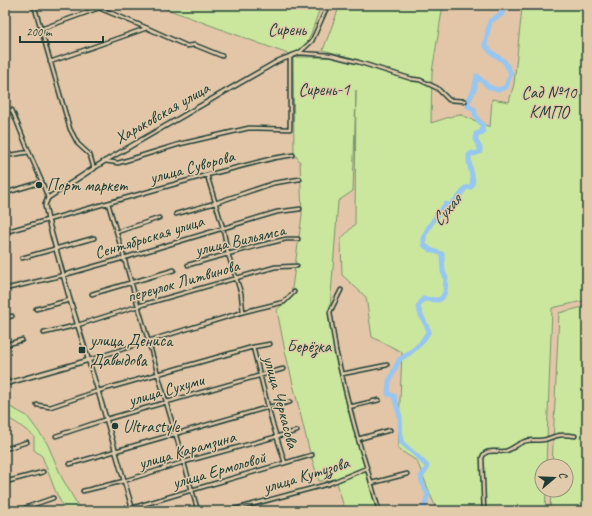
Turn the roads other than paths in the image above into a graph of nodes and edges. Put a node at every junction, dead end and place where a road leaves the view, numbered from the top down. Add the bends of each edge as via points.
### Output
1 (34, 5) edge
2 (328, 5) edge
3 (147, 28) junction
4 (41, 29) junction
5 (299, 53) junction
6 (222, 56) dead end
7 (290, 56) junction
8 (50, 62) junction
9 (465, 101) dead end
10 (5, 111) edge
11 (29, 152) junction
12 (293, 155) dead end
13 (5, 156) edge
14 (105, 161) junction
15 (94, 169) junction
16 (207, 175) junction
17 (300, 179) dead end
18 (42, 182) junction
19 (5, 193) edge
20 (48, 198) junction
21 (108, 203) junction
22 (215, 203) junction
23 (300, 209) dead end
24 (176, 214) dead end
25 (159, 218) dead end
26 (48, 220) junction
27 (223, 228) junction
28 (5, 232) edge
29 (117, 232) junction
30 (94, 238) dead end
31 (298, 239) dead end
32 (56, 249) junction
33 (228, 254) junction
34 (22, 258) dead end
35 (124, 258) junction
36 (188, 265) dead end
37 (297, 266) dead end
38 (174, 270) dead end
39 (64, 275) junction
40 (236, 278) junction
41 (132, 282) junction
42 (5, 289) edge
43 (341, 290) dead end
44 (294, 292) dead end
45 (92, 294) dead end
46 (70, 300) junction
47 (138, 306) junction
48 (36, 310) dead end
49 (243, 312) junction
50 (12, 316) dead end
51 (5, 318) edge
52 (78, 325) junction
53 (44, 333) dead end
54 (22, 340) dead end
55 (148, 341) junction
56 (270, 344) dead end
57 (5, 345) edge
58 (253, 347) junction
59 (89, 360) junction
60 (387, 365) dead end
61 (283, 369) dead end
62 (5, 373) edge
63 (158, 374) junction
64 (342, 374) junction
65 (260, 376) junction
66 (6, 383) edge
67 (98, 391) junction
68 (379, 400) dead end
69 (166, 402) junction
70 (290, 402) dead end
71 (38, 405) dead end
72 (268, 407) junction
73 (349, 407) junction
74 (107, 419) junction
75 (390, 430) dead end
76 (297, 431) dead end
77 (176, 434) junction
78 (56, 436) dead end
79 (575, 436) dead end
80 (277, 437) junction
81 (358, 439) junction
82 (27, 442) dead end
83 (5, 449) edge
84 (116, 451) junction
85 (312, 455) dead end
86 (184, 462) junction
87 (285, 463) junction
88 (70, 464) dead end
89 (368, 468) junction
90 (43, 472) dead end
91 (407, 474) dead end
92 (124, 481) junction
93 (5, 482) edge
94 (372, 484) junction
95 (192, 490) junction
96 (83, 491) dead end
97 (53, 498) dead end
98 (133, 510) edge
99 (16, 511) edge
100 (198, 511) edge
101 (228, 511) edge
102 (379, 511) edge
103 (484, 511) edge

1 - 4 street
2 - 5 street via 312,41
3 - 4 street via 99,8
3 - 6 street via 187,46 195,45
3 - 8 street
4 - 8 street
5 - 7 street, Харьковская улица
5 - 9 street via 330,55 358,62 420,80 437,88 449,100
7 - 14 street, Харьковская улица
7 - 14 street via 290,128 249,128 180,144 118,163
8 - 15 street via 70,129 78,144 90,155
10 - 11 street via 12,110
11 - 13 street
11 - 18 street
12 - 16 street, улица Суворова
14 - 15 street, Харьковская улица
15 - 20 street, Харьковская улица
16 - 21 street, улица Суворова
16 - 22 street
17 - 22 street via 274,183
18 - 19 street
18 - 20 street
20 - 26 street via 45,205
21 - 26 street, улица Суворова
21 - 29 street
22 - 24 street
22 - 27 street
23 - 27 street, Сентябрьская улица via 277,212
25 - 29 street
26 - 28 street, улица Суворова
26 - 32 street
27 - 33 street
27 - 35 street, Сентябрьская улица
29 - 35 street
30 - 32 street
31 - 33 street, улица Вильямса via 286,239
32 - 34 street
32 - 39 street
33 - 36 street, улица Вильямса
33 - 40 street
35 - 39 street, Сентябрьская улица
35 - 41 street
37 - 40 street, переулок Литвинова via 275,267
38 - 41 street
39 - 42 street, Сентябрьская улица
39 - 46 street
40 - 47 street, переулок Литвинова
40 - 49 street via 242,293
41 - 45 street
41 - 47 street
43 - 64 street via 330,312
44 - 49 street via 284,302
46 - 48 street
46 - 52 street
47 - 52 street, переулок Литвинова
47 - 55 street
49 - 55 street
50 - 51 street
52 - 53 street, переулок Литвинова
52 - 59 street
54 - 57 street
55 - 59 street
55 - 63 street
56 - 58 street
58 - 63 street
58 - 65 street, улица Черкасова
59 - 66 street
59 - 67 street
60 - 64 street
61 - 65 street, улица Сухуми
62 - 66 street
63 - 67 street
63 - 69 street
64 - 73 street
65 - 69 street, улица Сухуми
65 - 72 street, улица Черкасова
67 - 71 street via 50,407
67 - 74 street
68 - 73 street
69 - 74 street, улица Сухуми
69 - 77 street
70 - 72 street
72 - 77 street
72 - 80 street, улица Черкасова
73 - 81 street
74 - 78 street, улица Сухуми
74 - 84 street
75 - 81 street, улица Кутузова
76 - 80 street, улица Карамзина
77 - 84 street
77 - 86 street
79 - 103 street via 561,435 543,440 528,440 503,452 485,452 482,458
80 - 86 street, улица Карамзина
80 - 87 street, улица Черкасова
81 - 89 street
82 - 83 street
84 - 88 street
84 - 92 street
85 - 87 street, улица Ермоловой
86 - 92 street, улица Карамзина
86 - 95 street
87 - 95 street, улица Ермоловой
89 - 94 street
89 - 101 street, улица Кутузова via 328,484
90 - 93 street
91 - 94 street
92 - 96 street, улица Карамзина
92 - 98 street
94 - 102 street
95 - 98 street, улица Ермоловой
95 - 100 street
97 - 99 street

